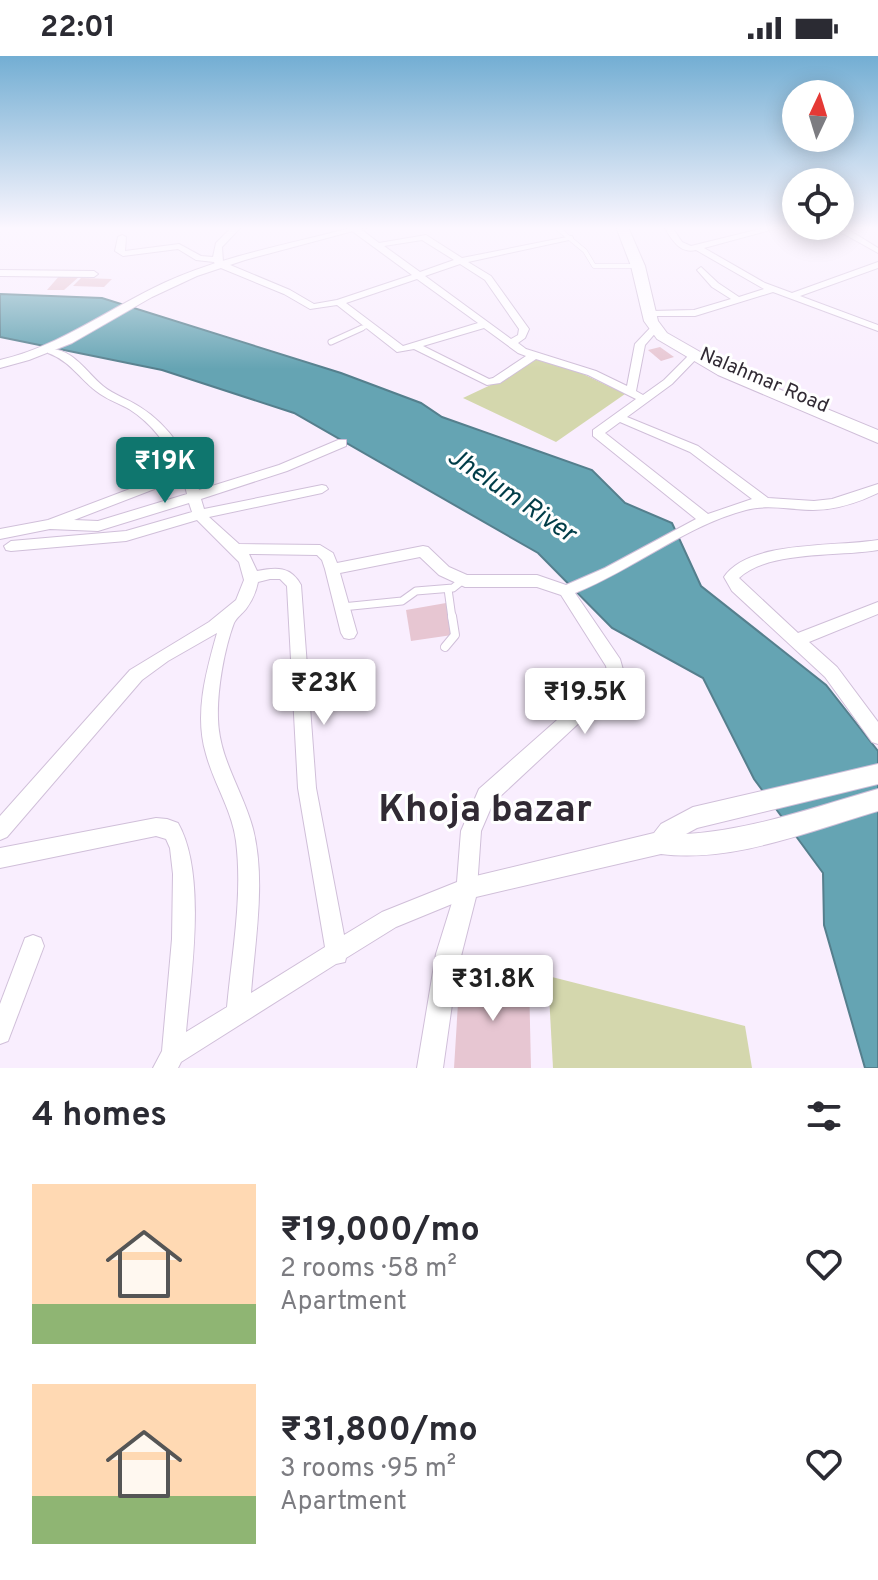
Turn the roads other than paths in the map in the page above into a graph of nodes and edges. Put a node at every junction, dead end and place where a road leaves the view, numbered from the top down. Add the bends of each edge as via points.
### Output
1 (192, 274) edge
2 (246, 274) edge
3 (482, 274) edge
4 (641, 274) edge
5 (645, 274) edge
6 (705, 274) edge
7 (748, 274) edge
8 (852, 274) edge
9 (420, 275) joint
10 (774, 288) junction
11 (795, 295) junction
12 (738, 300) junction
13 (339, 302) junction
14 (655, 319) junction
15 (483, 325) junction
16 (367, 326) junction
17 (878, 328) edge
18 (331, 342) dead end
19 (511, 343) junction
20 (417, 347) junction
21 (52, 351) junction
22 (534, 355) junction
23 (695, 355) junction
24 (0, 364) edge
25 (631, 391) junction
26 (642, 398) junction
27 (618, 417) junction
28 (878, 430) edge
29 (878, 437) edge
30 (342, 443) dead end
31 (188, 472) junction
32 (878, 488) edge
33 (322, 489) dead end
34 (195, 495) junction
35 (763, 501) junction
36 (200, 514) junction
37 (701, 522) junction
38 (50, 524) junction
39 (0, 534) edge
40 (878, 545) edge
41 (11, 546) dead end
42 (237, 549) junction
43 (332, 569) junction
44 (252, 577) junction
45 (463, 580) junction
46 (448, 589) junction
47 (569, 590) junction
48 (342, 607) junction
49 (878, 608) edge
50 (229, 614) junction
51 (349, 633) dead end
52 (797, 640) junction
53 (445, 647) dead end
54 (878, 736) edge
55 (878, 774) edge
56 (878, 800) edge
57 (0, 830) edge
58 (661, 843) junction
59 (0, 858) edge
60 (467, 888) junction
61 (33, 946) dead end
62 (337, 954) junction
63 (238, 1015) junction
64 (0, 1033) edge
65 (169, 1061) edge
66 (430, 1068) edge

1 - 21 street
2 - 13 street via 313,307
3 - 19 street via 524,329
4 - 14 main road
5 - 14 main road
6 - 12 street
7 - 10 street
8 - 11 street
9 - 13 street
9 - 15 street
10 - 11 street
10 - 12 street
11 - 17 street
12 - 14 street
13 - 16 street
14 - 23 main road
14 - 25 street via 640,344
15 - 19 street
15 - 20 street
16 - 18 lane
16 - 20 street via 401,350
19 - 22 street
20 - 22 street via 487,382
21 - 24 street
21 - 31 street via 75,361 99,388 138,410 158,428
22 - 25 street
23 - 26 street
23 - 28 main road, Nalahmar Road
23 - 29 main road
25 - 26 street
26 - 27 street
27 - 35 street via 694,449
27 - 37 street via 597,433
30 - 34 street
31 - 34 street
31 - 38 street
32 - 35 street via 824,505
33 - 36 street
34 - 36 street
34 - 38 street via 98,526
35 - 37 street
36 - 41 street via 97,541
36 - 42 street
37 - 47 street
38 - 39 street
40 - 52 street via 794,553 732,573 737,587
42 - 43 street via 320,550
42 - 44 street
43 - 45 street via 423,551
43 - 48 street
44 - 50 street via 247,597
44 - 62 street via 283,573 294,585 307,788
45 - 46 lane
45 - 47 street via 537,581
46 - 48 lane via 416,591 402,601
46 - 53 lane via 455,635
47 - 60 street via 617,677 486,796 471,831
48 - 51 street
49 - 52 street
50 - 57 street via 199,637 150,662
50 - 63 street via 210,711 214,752 238,807 245,840
52 - 54 street via 831,672
55 - 58 street via 693,818
56 - 58 street via 709,845 679,848
58 - 60 street
59 - 65 street via 156,827 174,833 182,867 183,925
60 - 62 street via 389,919
60 - 66 street via 441,981
61 - 64 street
62 - 63 street
63 - 65 street

